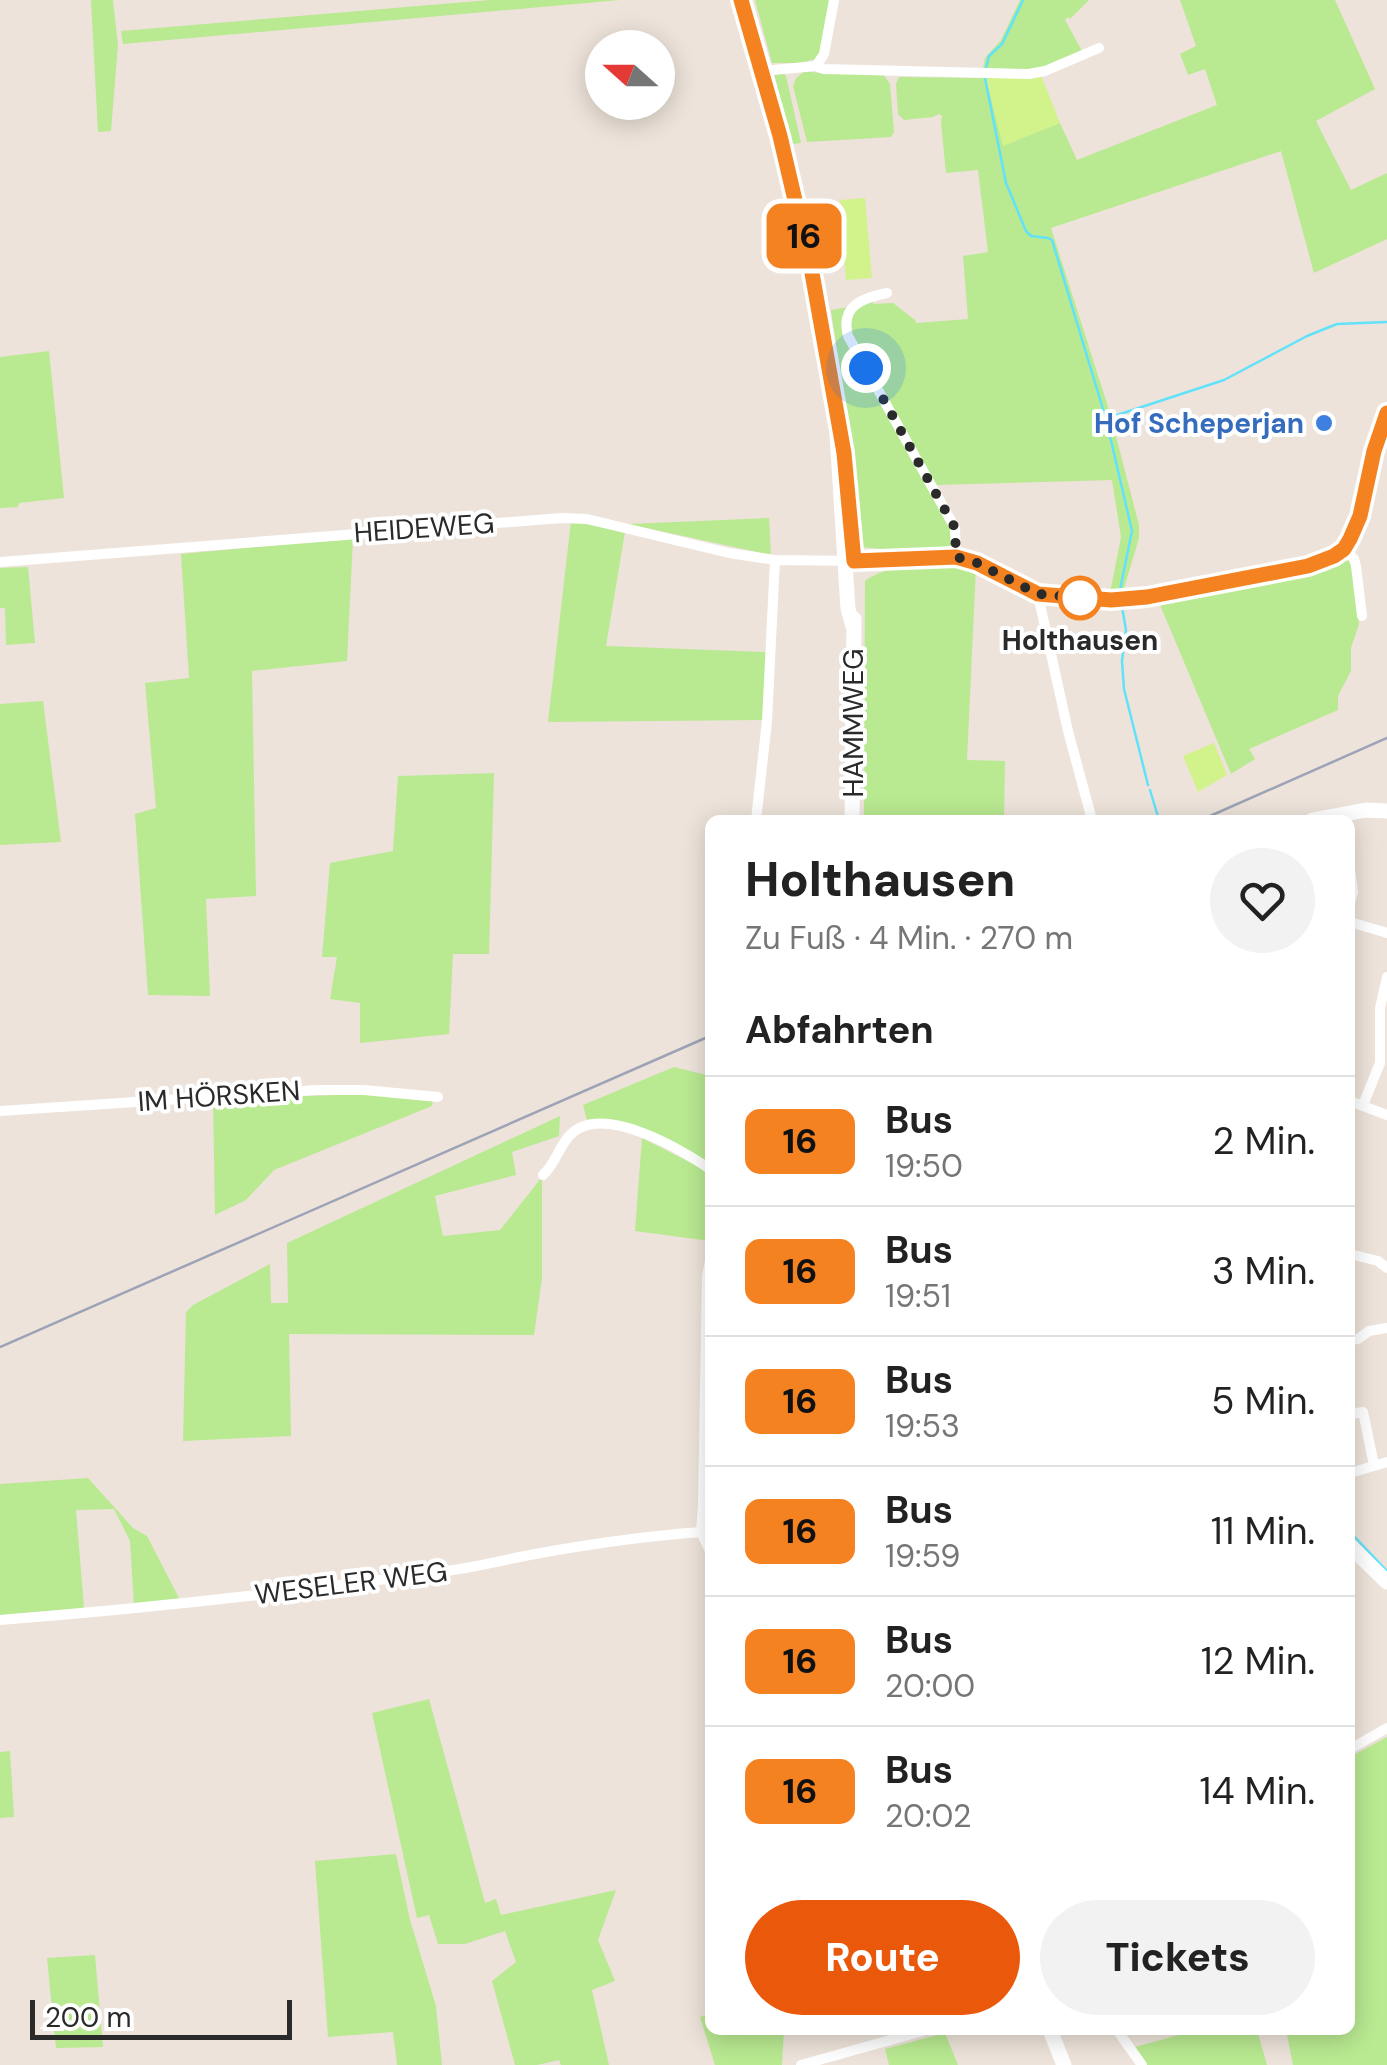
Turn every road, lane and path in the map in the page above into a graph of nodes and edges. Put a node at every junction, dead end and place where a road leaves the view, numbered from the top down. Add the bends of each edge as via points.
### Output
1 (741, 0) edge
2 (834, 0) edge
3 (1099, 48) dead end
4 (816, 66) junction
5 (762, 70) junction
6 (886, 292) dead end
7 (1387, 413) edge
8 (1344, 549) junction
9 (956, 557) junction
10 (774, 560) junction
11 (850, 561) junction
12 (0, 562) edge
13 (1038, 594) junction
14 (1362, 616) dead end
15 (1387, 811) edge
16 (757, 815) edge
17 (852, 815) edge
18 (1091, 815) edge
19 (1339, 815) edge
20 (1355, 923) edge
21 (1387, 933) edge
22 (1387, 976) edge
23 (438, 1097) dead end
24 (1355, 1103) edge
25 (1364, 1106) junction
26 (0, 1111) edge
27 (1387, 1115) edge
28 (705, 1166) edge
29 (543, 1175) dead end
30 (1355, 1255) edge
31 (1387, 1268) edge
32 (1387, 1328) edge
33 (1355, 1339) edge
34 (1355, 1413) edge
35 (705, 1429) edge
36 (1387, 1462) edge
37 (1374, 1464) junction
38 (1355, 1471) edge
39 (701, 1532) junction
40 (705, 1540) edge
41 (1355, 1553) edge
42 (1387, 1582) edge
43 (0, 1620) edge
44 (1387, 1728) edge
45 (1355, 1747) edge
46 (908, 2035) edge
47 (1052, 2035) edge
48 (1120, 2035) edge
49 (800, 2065) edge
50 (1064, 2065) edge
51 (1142, 2065) edge

1 - 5 main road, HAMMWEG
2 - 4 street
3 - 4 street via 1029,74
4 - 5 street
5 - 11 main road, HAMMWEG via 812,273
6 - 9 street via 850,311 848,336 955,528
7 - 8 street via 1356,528
8 - 13 street via 1308,566 1147,597
8 - 14 street via 1356,566
9 - 11 street, HEIDEWEG
9 - 13 street
10 - 11 street, HEIDEWEG
10 - 12 street, HEIDEWEG via 562,518
10 - 16 street
11 - 17 main road, HAMMWEG via 856,597
13 - 18 street
15 - 19 main road
20 - 21 street
22 - 25 street via 1380,1063
23 - 26 street, IM HÖRSKEN via 316,1090
24 - 25 street
25 - 27 street
28 - 29 street via 641,1133 590,1124 571,1134
30 - 31 street
32 - 33 street
34 - 37 street via 1363,1412
35 - 39 street
36 - 37 street
37 - 38 street
39 - 40 street
39 - 43 street, WESELER WEG via 458,1570
41 - 42 main road
44 - 45 street
46 - 49 street
47 - 50 main road
48 - 51 street

